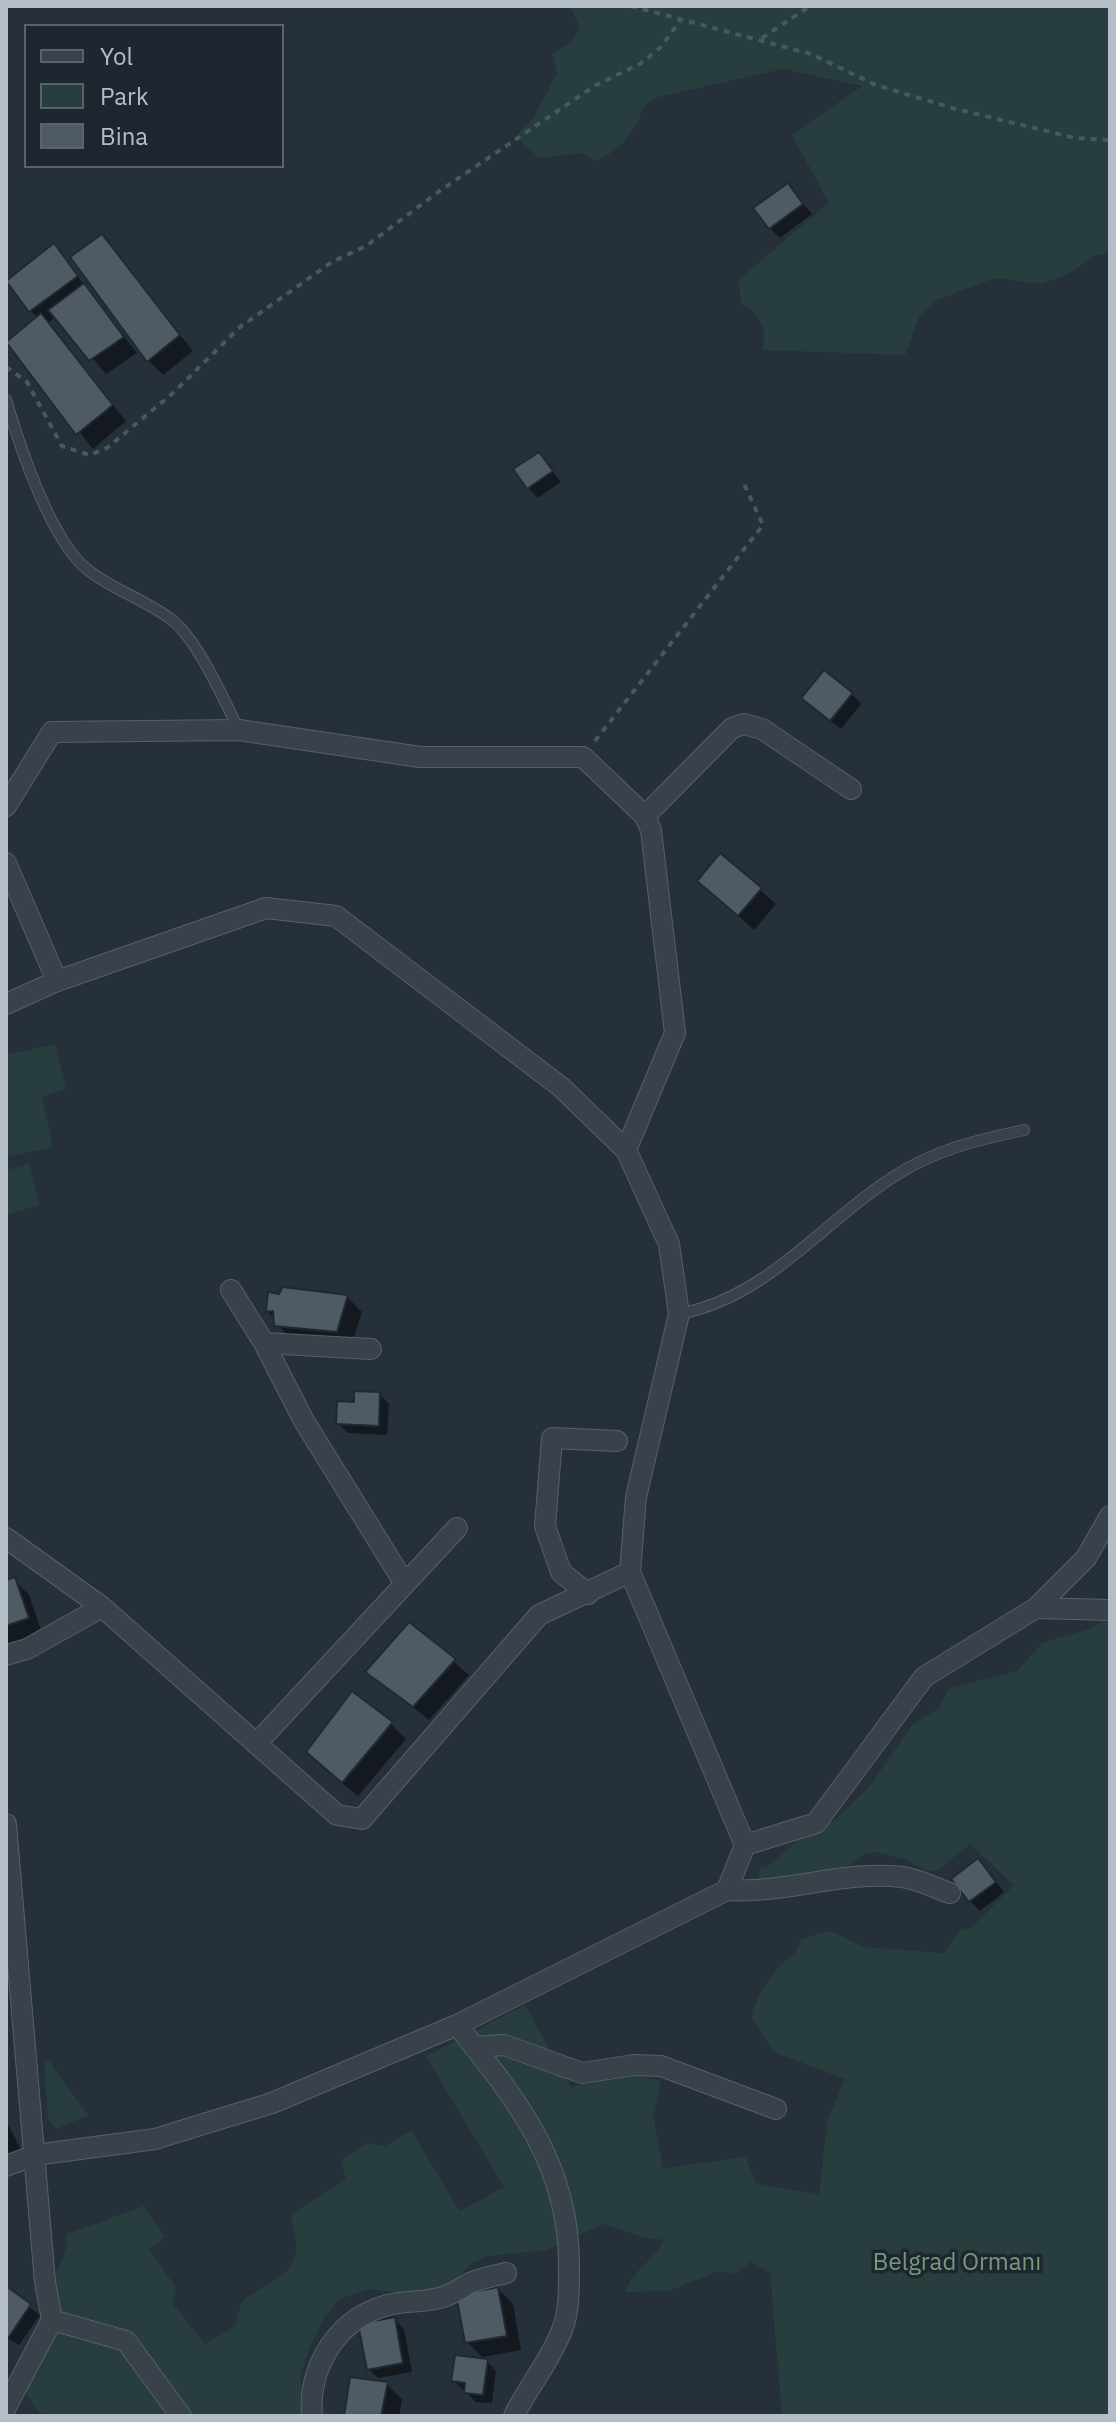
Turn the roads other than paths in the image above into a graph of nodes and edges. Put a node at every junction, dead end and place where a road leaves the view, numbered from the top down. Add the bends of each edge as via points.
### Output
1 (6, 400) edge
2 (239, 730) junction
3 (851, 789) dead end
4 (6, 806) edge
5 (645, 816) junction
6 (6, 863) edge
7 (57, 981) junction
8 (6, 1004) edge
9 (1024, 1130) dead end
10 (626, 1150) junction
11 (231, 1290) dead end
12 (679, 1314) junction
13 (264, 1343) junction
14 (371, 1349) dead end
15 (617, 1441) dead end
16 (1110, 1516) edge
17 (457, 1528) dead end
18 (6, 1538) edge
19 (630, 1572) junction
20 (405, 1584) junction
21 (588, 1594) junction
22 (102, 1607) junction
23 (1036, 1608) junction
24 (1110, 1610) edge
25 (6, 1655) edge
26 (256, 1744) junction
27 (6, 1824) edge
28 (6, 1838) edge
29 (745, 1845) junction
30 (727, 1890) junction
31 (950, 1893) dead end
32 (457, 2025) junction
33 (16, 2038) edge
34 (474, 2047) junction
35 (776, 2109) dead end
36 (35, 2155) junction
37 (6, 2166) edge
38 (506, 2273) dead end
39 (52, 2320) junction
40 (6, 2407) edge
41 (181, 2416) edge
42 (312, 2416) edge
43 (514, 2416) edge

1 - 2 lane via 57,533 87,570 175,622 209,671
2 - 4 street via 52,732
2 - 5 street via 420,757 583,757
3 - 5 street via 762,729 744,724 732,728
5 - 10 street via 651,830 675,1033
6 - 7 street
7 - 8 street
7 - 10 street via 266,908 336,916 561,1087
9 - 12 lane via 962,1143 920,1161 868,1194 753,1288
10 - 12 street via 669,1244
11 - 13 street
12 - 19 street via 636,1497
13 - 14 street
13 - 20 street via 304,1421
15 - 21 street via 552,1438 545,1526 561,1572
16 - 23 street via 1086,1558
17 - 20 street
18 - 22 street
19 - 21 street
19 - 29 street
20 - 26 street
21 - 26 street via 539,1615 362,1819 337,1815
22 - 25 street via 27,1649
22 - 26 street
23 - 24 street
23 - 29 street via 924,1677 816,1823
27 - 28 street
28 - 33 street
29 - 30 street
30 - 31 street via 762,1892 865,1876 905,1877
30 - 32 street
32 - 34 street
32 - 36 street via 272,2103 155,2139
33 - 36 street
34 - 35 street via 504,2045 582,2073 661,2066
34 - 43 street via 545,2150 569,2229 563,2329
36 - 37 street
36 - 39 street
38 - 42 street via 447,2296 390,2304 360,2316 324,2352 310,2393
39 - 40 street
39 - 41 street via 126,2341

